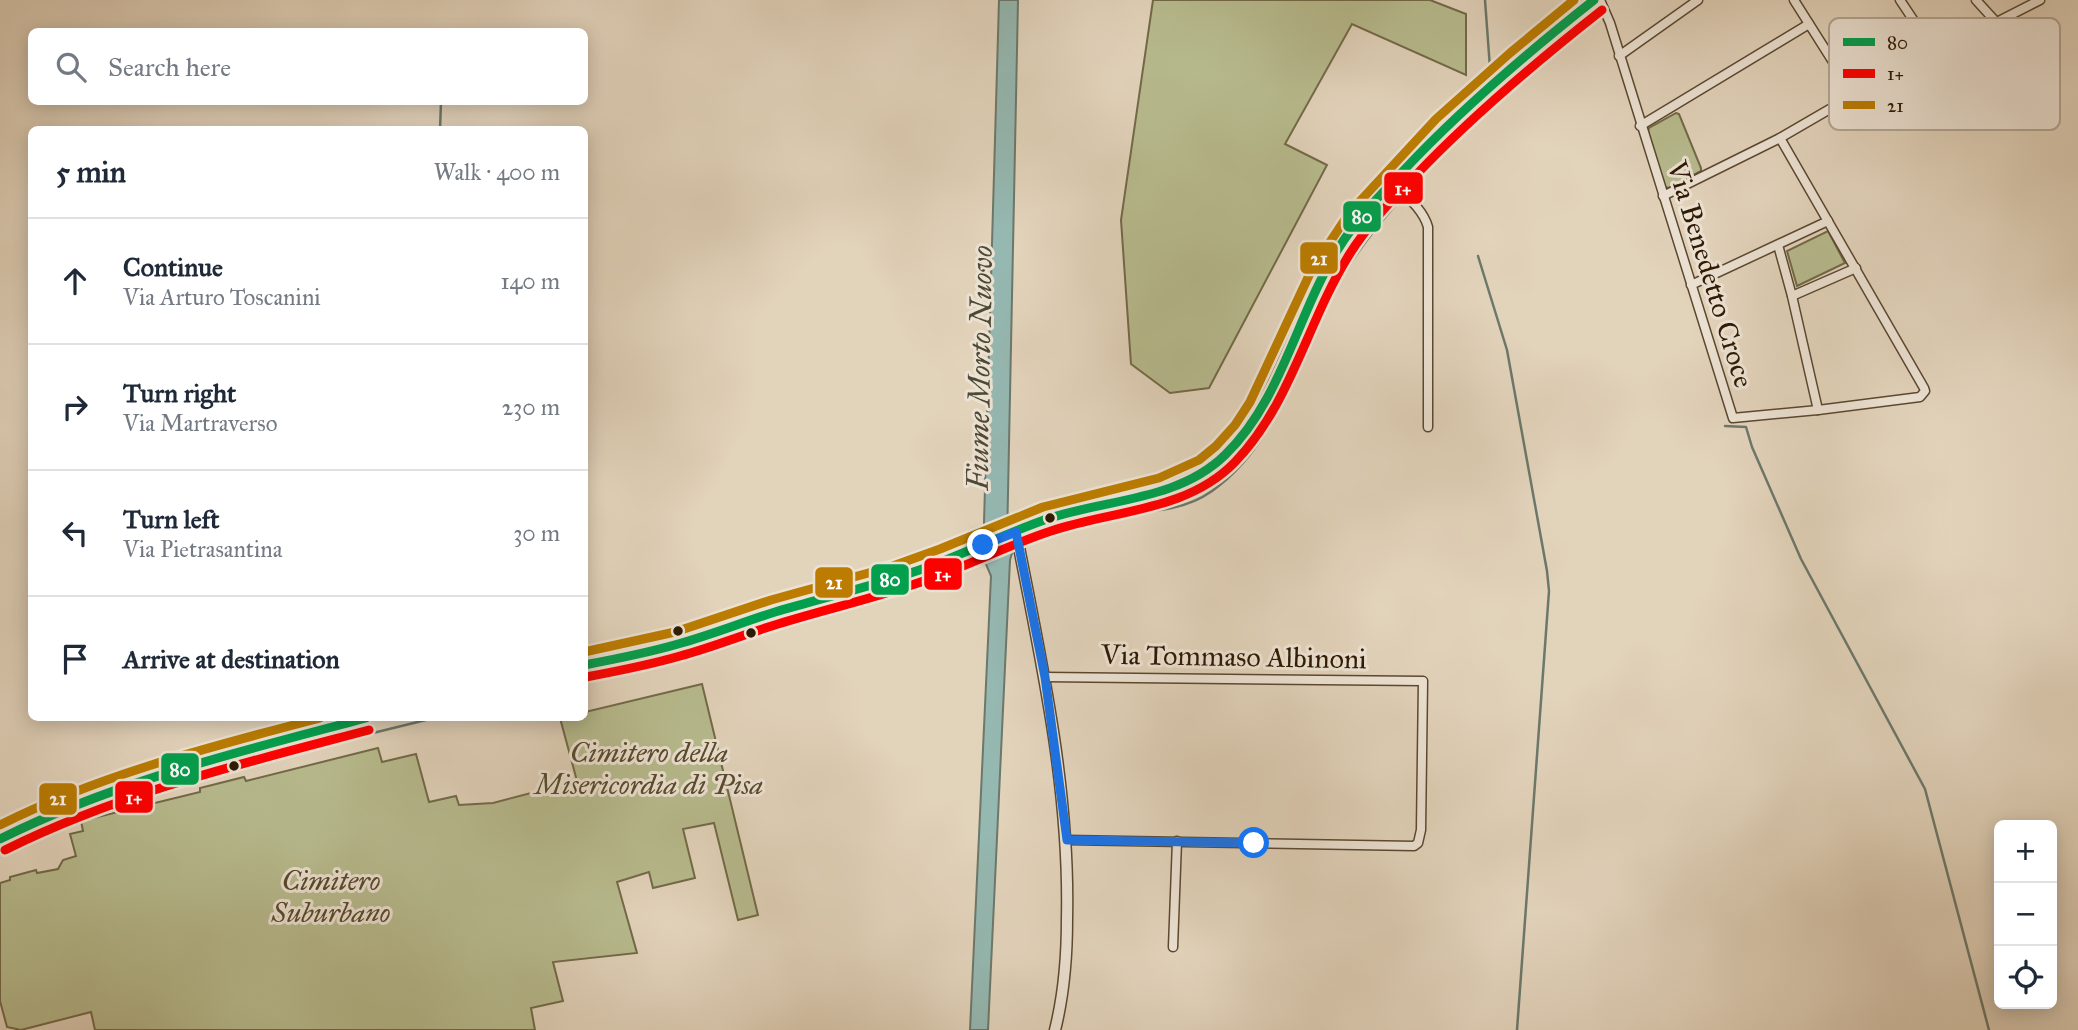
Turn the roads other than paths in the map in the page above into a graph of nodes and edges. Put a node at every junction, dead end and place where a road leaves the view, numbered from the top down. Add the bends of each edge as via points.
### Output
1 (1594, 0) edge
2 (1600, 0) edge
3 (1698, 0) edge
4 (1794, 0) edge
5 (1900, 0) edge
6 (1976, 0) edge
7 (2040, 0) edge
8 (1912, 18) edge
9 (1992, 18) edge
10 (2006, 18) edge
11 (1810, 24) junction
12 (1829, 55) edge
13 (1619, 56) junction
14 (1829, 110) edge
15 (1640, 125) junction
16 (1780, 138) junction
17 (1392, 182) junction
18 (1663, 196) junction
19 (1828, 221) junction
20 (1778, 245) junction
21 (1856, 268) junction
22 (1691, 285) junction
23 (1792, 296) junction
24 (1818, 410) junction
25 (1428, 427) dead end
26 (1015, 535) junction
27 (588, 664) edge
28 (1045, 677) junction
29 (355, 721) edge
30 (0, 839) edge
31 (1067, 840) junction
32 (1177, 841) junction
33 (1173, 947) dead end
34 (1055, 1030) edge

1 - 17 street via 1449,123
2 - 13 street, Via Benedetto Croce
3 - 13 street
4 - 11 street
5 - 8 street
6 - 9 street
7 - 10 street
11 - 12 street
11 - 15 street
13 - 15 street, Via Benedetto Croce
14 - 16 street
15 - 18 street, Via Benedetto Croce
16 - 18 street
16 - 19 street
17 - 25 street via 1428,227
17 - 26 street via 1337,249 1262,405 1225,454 1201,474 1175,486 1046,519
18 - 22 street, Via Benedetto Croce
19 - 20 street
19 - 21 street
20 - 22 street
20 - 23 street
21 - 23 street
21 - 24 street, Via Benedetto Croce via 1924,394
22 - 24 street, Via Benedetto Croce via 1733,418
23 - 24 street
26 - 27 street via 910,573 679,643
26 - 28 street
28 - 31 street
28 - 32 street, Via Tommaso Albinoni via 1423,681 1418,843 1410,847
29 - 30 street via 145,778 66,806
31 - 32 street
31 - 34 street via 1067,942
32 - 33 street

